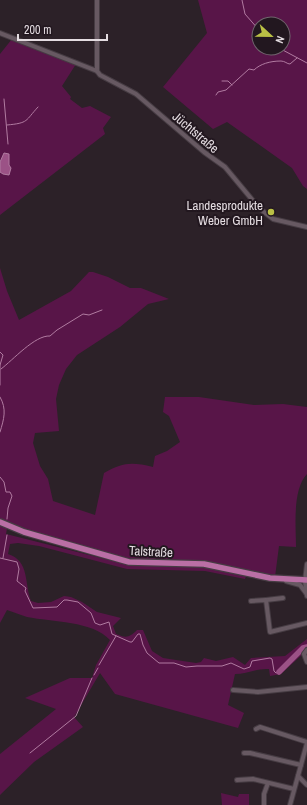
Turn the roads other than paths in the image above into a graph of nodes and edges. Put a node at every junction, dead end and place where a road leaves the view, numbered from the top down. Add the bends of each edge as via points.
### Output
1 (97, 0) edge
2 (0, 33) edge
3 (97, 71) junction
4 (307, 227) edge
5 (0, 522) edge
6 (307, 564) edge
7 (282, 580) junction
8 (306, 581) edge
9 (307, 596) edge
10 (283, 598) dead end
11 (266, 600) junction
12 (252, 601) dead end
13 (307, 623) edge
14 (306, 652) edge
15 (307, 662) edge
16 (307, 687) edge
17 (233, 690) dead end
18 (256, 729) dead end
19 (307, 742) edge
20 (306, 748) edge
21 (244, 753) dead end
22 (301, 765) junction
23 (298, 776) junction
24 (237, 780) dead end
25 (268, 783) junction
26 (307, 785) edge
27 (294, 789) junction
28 (264, 805) edge
29 (290, 805) edge

1 - 3 street
2 - 3 street, Jüchtstraße
3 - 4 street, Jüchtstraße via 136,94 225,167 259,208 273,219
5 - 7 main road, Talstraße via 24,532 129,562 204,564
6 - 8 street
7 - 8 main road, Talstraße
7 - 9 street via 300,585
8 - 9 street
10 - 11 street
11 - 12 street
11 - 13 street via 270,632
14 - 15 street
16 - 17 street via 258,692
18 - 19 street via 260,727
19 - 20 street
20 - 22 street
21 - 22 street
22 - 23 street
23 - 26 street
23 - 27 street
24 - 25 street via 253,779
25 - 27 street
25 - 28 street
27 - 29 street

